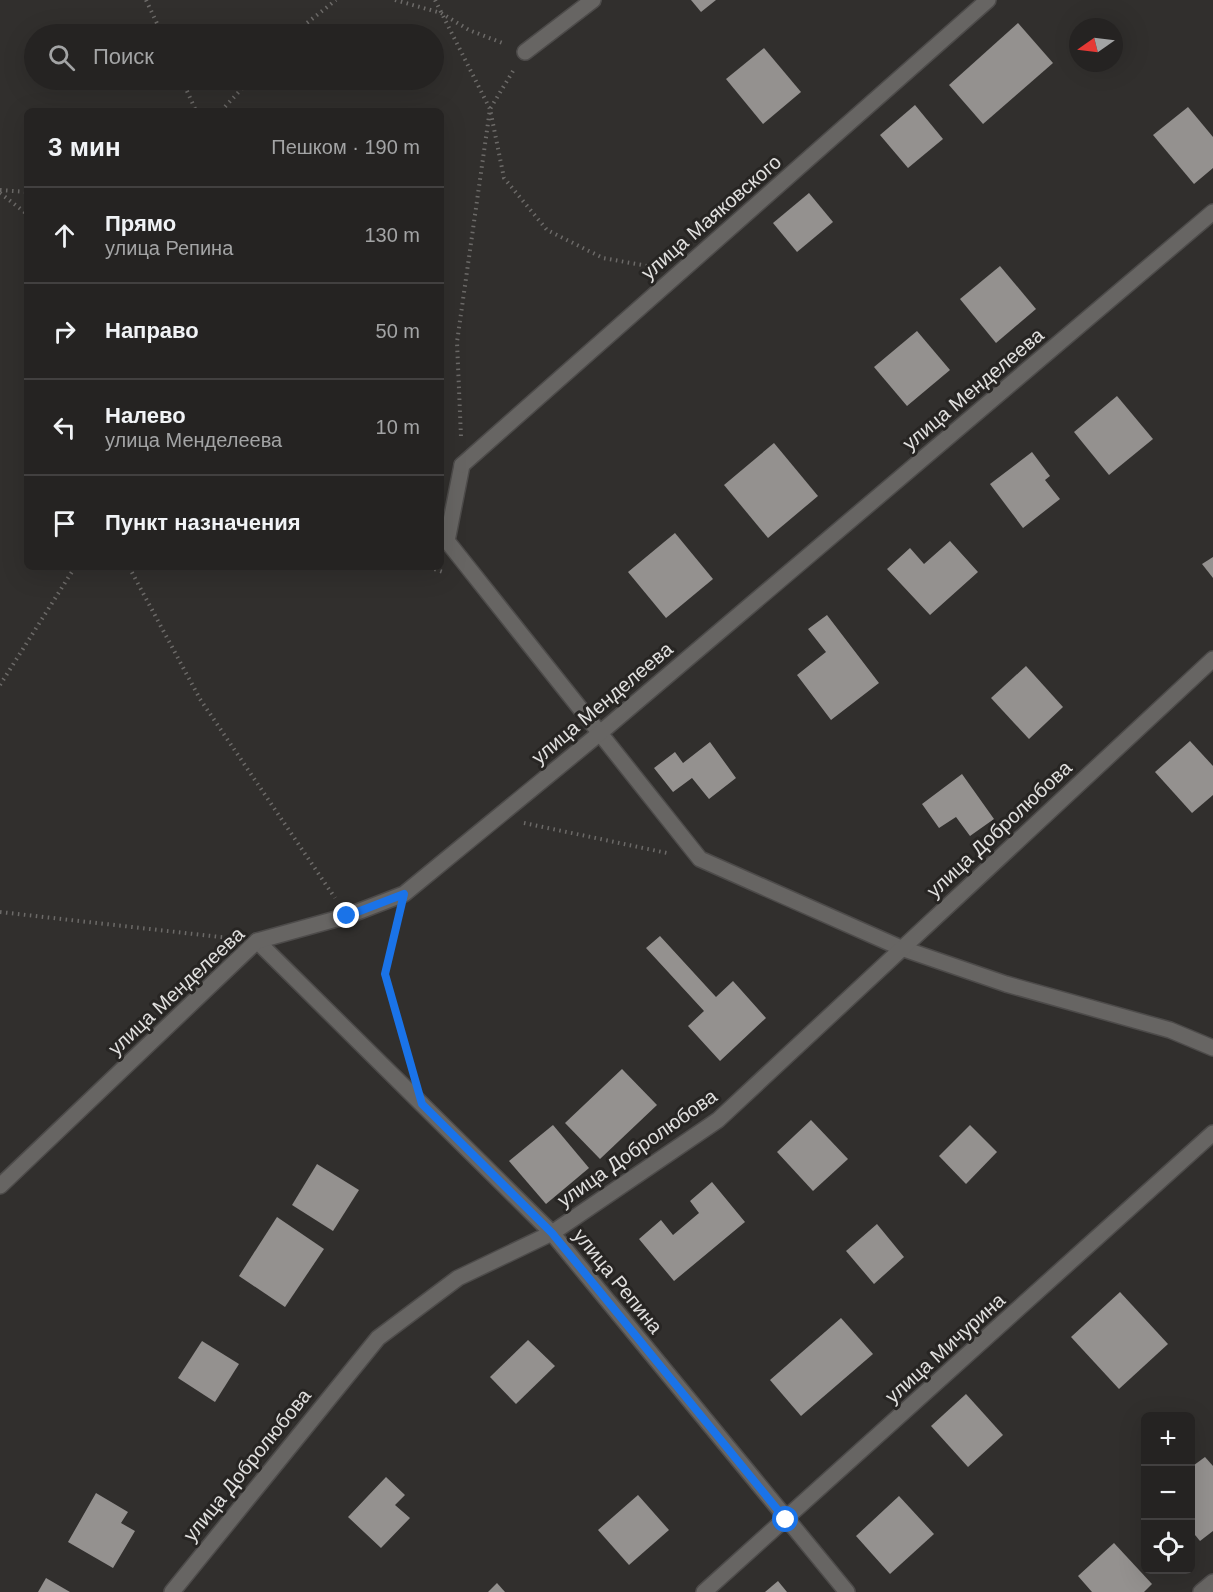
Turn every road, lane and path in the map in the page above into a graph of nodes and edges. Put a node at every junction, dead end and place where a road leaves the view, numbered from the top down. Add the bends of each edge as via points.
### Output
1 (146, 0) edge
2 (336, 0) edge
3 (395, 0) edge
4 (435, 0) edge
5 (593, 0) edge
6 (988, 0) edge
7 (441, 14) junction
8 (157, 24) edge
9 (306, 24) edge
10 (525, 52) junction
11 (187, 90) edge
12 (240, 90) edge
13 (195, 108) edge
14 (223, 108) edge
15 (490, 109) junction
16 (0, 191) edge
17 (24, 192) edge
18 (24, 211) edge
19 (1213, 212) edge
20 (680, 272) junction
21 (462, 465) junction
22 (73, 570) edge
23 (131, 570) edge
24 (1212, 661) edge
25 (0, 686) edge
26 (600, 733) junction
27 (497, 818) junction
28 (700, 860) junction
29 (404, 894) junction
30 (0, 912) edge
31 (347, 916) junction
32 (257, 941) junction
33 (901, 948) junction
34 (1213, 1048) edge
35 (410, 1061) dead end
36 (1213, 1133) edge
37 (0, 1186) edge
38 (552, 1233) junction
39 (786, 1520) junction
40 (1213, 1582) edge
41 (171, 1592) edge
42 (704, 1592) edge
43 (848, 1592) edge
44 (1201, 1592) edge

1 - 8 path
2 - 9 path
3 - 7 path
4 - 7 path
5 - 10 street
6 - 20 street, улица Маяковского
7 - 10 path via 469,30
7 - 15 path
10 - 15 path
11 - 13 path
12 - 14 path
15 - 20 path via 504,178 547,230 603,258
15 - 21 path via 457,342
16 - 17 path
16 - 18 path
19 - 26 street, улица Менделеева
20 - 21 street, улица Маяковского
21 - 26 street via 447,541
22 - 25 path
23 - 31 path via 200,699
24 - 33 street, улица Добролюбова
26 - 27 street, улица Менделеева
26 - 28 street
27 - 28 path
27 - 29 street, улица Менделеева
28 - 33 street
29 - 31 street, улица Менделеева
29 - 35 path via 385,974
30 - 32 path
31 - 32 street, улица Менделеева
32 - 37 street, улица Менделеева
32 - 38 street, улица Репина
33 - 34 street via 1006,984 1170,1030
33 - 38 street, улица Добролюбова via 718,1120
36 - 39 street, улица Мичурина
38 - 39 street, улица Репина
38 - 41 street, улица Добролюбова via 458,1278 378,1338
39 - 42 street, улица Мичурина
39 - 43 street, улица Репина
40 - 44 street

